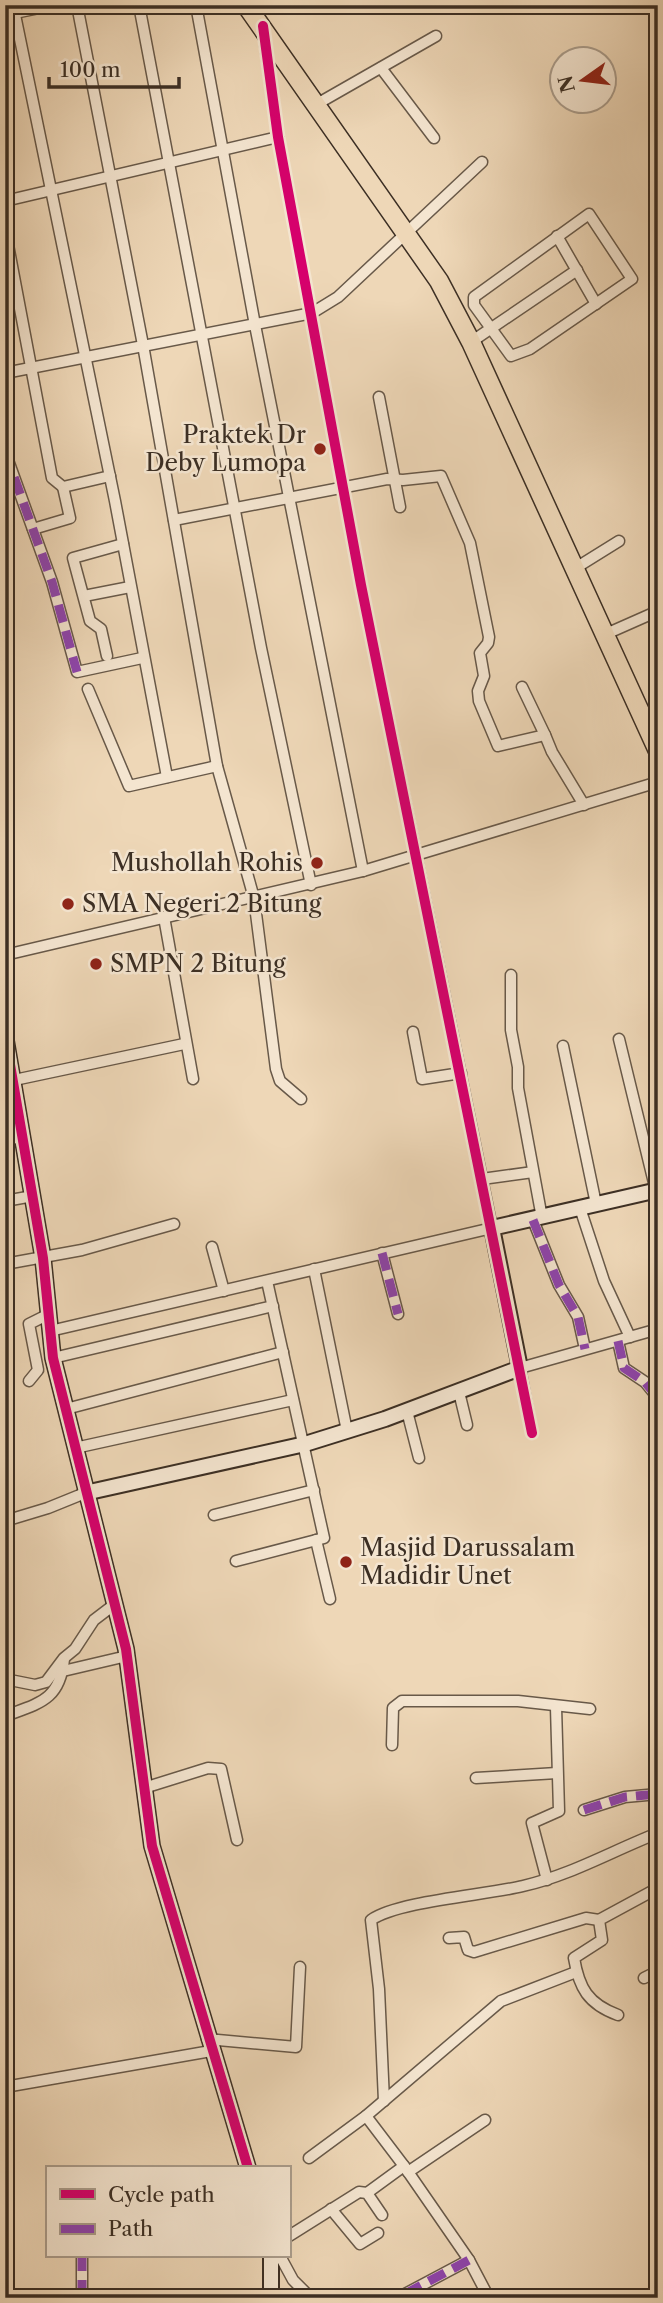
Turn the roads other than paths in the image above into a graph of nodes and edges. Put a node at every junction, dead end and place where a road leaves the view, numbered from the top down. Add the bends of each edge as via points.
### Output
1 (54, 5) edge
2 (77, 5) edge
3 (139, 5) edge
4 (197, 5) edge
5 (246, 5) edge
6 (257, 5) edge
7 (11, 11) edge
8 (263, 26) junction
9 (436, 36) dead end
10 (381, 68) junction
11 (317, 104) junction
12 (278, 136) junction
13 (434, 138) dead end
14 (223, 148) junction
15 (170, 162) junction
16 (482, 162) dead end
17 (109, 177) junction
18 (49, 191) junction
19 (5, 201) edge
20 (5, 229) edge
21 (407, 232) junction
22 (557, 236) junction
23 (577, 270) junction
24 (596, 304) junction
25 (312, 313) junction
26 (256, 325) junction
27 (491, 330) junction
28 (203, 335) junction
29 (471, 342) junction
30 (143, 345) junction
31 (86, 358) junction
32 (31, 368) junction
33 (5, 373) edge
34 (379, 397) dead end
35 (5, 452) edge
36 (110, 476) junction
37 (396, 479) junction
38 (63, 487) junction
39 (343, 487) junction
40 (290, 497) junction
41 (400, 507) dead end
42 (236, 508) junction
43 (174, 520) junction
44 (33, 529) junction
45 (619, 541) dead end
46 (122, 544) junction
47 (573, 569) junction
48 (130, 587) junction
49 (84, 596) junction
50 (658, 611) edge
51 (606, 634) junction
52 (107, 656) dead end
53 (142, 658) junction
54 (522, 687) dead end
55 (88, 689) dead end
56 (545, 735) junction
57 (658, 751) edge
58 (217, 766) junction
59 (167, 777) junction
60 (658, 782) edge
61 (584, 805) junction
62 (418, 857) junction
63 (363, 872) junction
64 (311, 885) junction
65 (254, 898) junction
66 (163, 917) junction
67 (5, 955) edge
68 (511, 975) dead end
69 (413, 1032) dead end
70 (5, 1035) edge
71 (619, 1039) dead end
72 (184, 1044) junction
73 (563, 1046) dead end
74 (461, 1073) junction
75 (193, 1080) dead end
76 (10, 1081) edge
77 (301, 1100) dead end
78 (22, 1137) junction
79 (5, 1140) edge
80 (533, 1172) junction
81 (481, 1179) junction
82 (657, 1191) edge
83 (33, 1196) junction
84 (5, 1201) edge
85 (596, 1204) junction
86 (580, 1208) junction
87 (538, 1219) junction
88 (174, 1224) dead end
89 (492, 1228) junction
90 (212, 1247) dead end
91 (383, 1253) junction
92 (43, 1258) junction
93 (5, 1264) edge
94 (314, 1269) junction
95 (267, 1281) junction
96 (224, 1292) junction
97 (273, 1306) junction
98 (49, 1314) junction
99 (398, 1314) dead end
100 (658, 1329) edge
101 (50, 1331) junction
102 (630, 1337) junction
103 (618, 1341) junction
104 (586, 1349) junction
105 (283, 1352) junction
106 (53, 1358) junction
107 (520, 1368) junction
108 (29, 1381) dead end
109 (459, 1392) junction
110 (658, 1398) edge
111 (293, 1400) junction
112 (66, 1409) junction
113 (407, 1411) junction
114 (467, 1425) dead end
115 (347, 1431) junction
116 (532, 1433) dead end
117 (305, 1444) junction
118 (75, 1448) junction
119 (419, 1458) dead end
120 (314, 1490) junction
121 (85, 1493) junction
122 (214, 1515) dead end
123 (5, 1521) edge
124 (316, 1540) junction
125 (236, 1562) dead end
126 (330, 1599) dead end
127 (115, 1604) junction
128 (127, 1656) junction
129 (64, 1658) junction
130 (62, 1671) junction
131 (5, 1679) edge
132 (556, 1707) junction
133 (590, 1709) dead end
134 (5, 1716) edge
135 (393, 1745) dead end
136 (557, 1773) junction
137 (476, 1778) dead end
138 (144, 1788) junction
139 (658, 1794) edge
140 (584, 1810) dead end
141 (658, 1833) edge
142 (237, 1840) dead end
143 (547, 1880) junction
144 (658, 1888) edge
145 (598, 1920) junction
146 (449, 1938) dead end
147 (300, 1967) dead end
148 (658, 1971) edge
149 (576, 1972) junction
150 (644, 1978) dead end
151 (618, 2015) dead end
152 (209, 2045) junction
153 (5, 2087) edge
154 (384, 2101) junction
155 (366, 2116) junction
156 (485, 2120) dead end
157 (309, 2158) dead end
158 (247, 2166) edge
159 (406, 2169) junction
160 (367, 2193) junction
161 (331, 2209) junction
162 (382, 2215) dead end
163 (378, 2233) dead end
164 (290, 2235) edge
165 (82, 2258) edge
166 (271, 2258) edge
167 (281, 2258) edge
168 (468, 2260) junction
169 (405, 2294) dead end
170 (82, 2298) edge
171 (271, 2298) edge
172 (311, 2298) edge
173 (489, 2298) edge

1 - 7 street
2 - 17 street
3 - 15 street
4 - 14 street
5 - 8 highway
6 - 8 highway
7 - 18 street
8 - 11 highway
8 - 12 street
9 - 10 street
10 - 11 street
10 - 13 street
11 - 21 highway
12 - 14 street
12 - 25 street
14 - 15 street
14 - 26 street
15 - 17 street
15 - 28 street
16 - 21 street
17 - 18 street
17 - 30 street
18 - 19 street
18 - 31 street
20 - 32 street
21 - 25 street via 338,297
21 - 29 highway
22 - 23 street
22 - 24 street via 589,214 632,279
22 - 27 street via 474,297 474,305
23 - 24 street
23 - 27 street
24 - 27 street via 516,356 508,354
25 - 26 street
25 - 39 street
26 - 28 street
26 - 40 street
27 - 29 street
28 - 30 street
28 - 42 street
29 - 47 highway
30 - 31 street
30 - 43 street
31 - 32 street
31 - 36 street
32 - 33 street
32 - 38 street via 52,478
34 - 37 street
35 - 44 street
36 - 38 street
36 - 46 street
37 - 39 street
37 - 41 street
37 - 56 street via 442,476 470,543 489,641 480,653 484,676 478,691 498,747
38 - 44 street via 70,518
39 - 40 street
39 - 62 street
40 - 42 street
40 - 63 street
42 - 43 street
42 - 64 street
43 - 58 street
44 - 53 street via 77,672
45 - 47 street
46 - 48 street
46 - 49 street via 74,558
47 - 51 highway
48 - 49 street
48 - 53 street
49 - 52 street via 90,621 101,629
50 - 51 street
51 - 57 highway
53 - 59 street
54 - 56 street
55 - 59 street via 129,786
56 - 61 street
58 - 59 street
58 - 65 street
60 - 61 street
61 - 62 street
62 - 63 street
62 - 74 street
63 - 64 street
64 - 65 street
65 - 66 street
65 - 77 street via 275,1069 280,1081
66 - 67 street
66 - 72 street
68 - 80 street via 511,1030
69 - 74 street via 422,1079
70 - 76 street
71 - 82 street
72 - 75 street
72 - 76 street
73 - 85 street
74 - 81 street
76 - 78 street
78 - 79 street
78 - 83 street
80 - 81 street
80 - 87 street
81 - 89 street
82 - 85 street
83 - 84 street
83 - 92 street
85 - 86 street
86 - 87 street
86 - 102 street via 604,1281
87 - 89 street
87 - 104 street
88 - 92 street
89 - 91 street
89 - 107 street
90 - 96 street
91 - 94 street
91 - 99 street
92 - 93 street
92 - 98 street
94 - 95 street
94 - 115 street
95 - 96 street
95 - 97 street
96 - 101 street
97 - 105 street
97 - 106 street
98 - 101 street
98 - 108 street via 29,1325 38,1370
100 - 102 street
101 - 106 street
102 - 103 street
103 - 104 street
103 - 110 street via 624,1368
104 - 107 street
105 - 111 street
105 - 112 street
106 - 112 street
107 - 109 street
107 - 116 street
109 - 113 street
109 - 114 street
111 - 117 street
111 - 118 street
112 - 118 street
113 - 115 street
113 - 119 street
115 - 117 street
117 - 120 street
117 - 121 street
118 - 121 street
120 - 122 street
120 - 124 street via 324,1538
121 - 123 street
121 - 127 street
124 - 125 street
124 - 126 street
127 - 128 street
127 - 129 street via 94,1620
128 - 130 street
128 - 138 street
129 - 130 street
129 - 131 street via 41,1684
130 - 134 street via 55,1692 46,1701
132 - 133 street
132 - 135 street via 518,1701 402,1701 393,1708
132 - 136 street
136 - 137 street
136 - 143 street via 558,1813 532,1823
138 - 142 street via 208,1768 220,1769
138 - 152 street via 152,1846
139 - 140 street via 625,1797
141 - 143 street
143 - 154 street via 438,1901 371,1920
144 - 145 street
145 - 146 street via 586,1918 474,1952 468,1950 464,1937
145 - 149 street via 602,1940 575,1955
147 - 152 street via 296,2047
148 - 150 street
149 - 151 street via 587,1998
149 - 154 street via 501,2001
152 - 153 street
152 - 158 street
154 - 155 street
155 - 157 street
155 - 159 street
156 - 159 street
159 - 160 street
159 - 168 street
160 - 161 street via 354,2194
160 - 162 street
161 - 163 street via 360,2244
161 - 164 street
165 - 170 street
166 - 171 street
167 - 172 street via 293,2280
168 - 169 street
168 - 173 street

